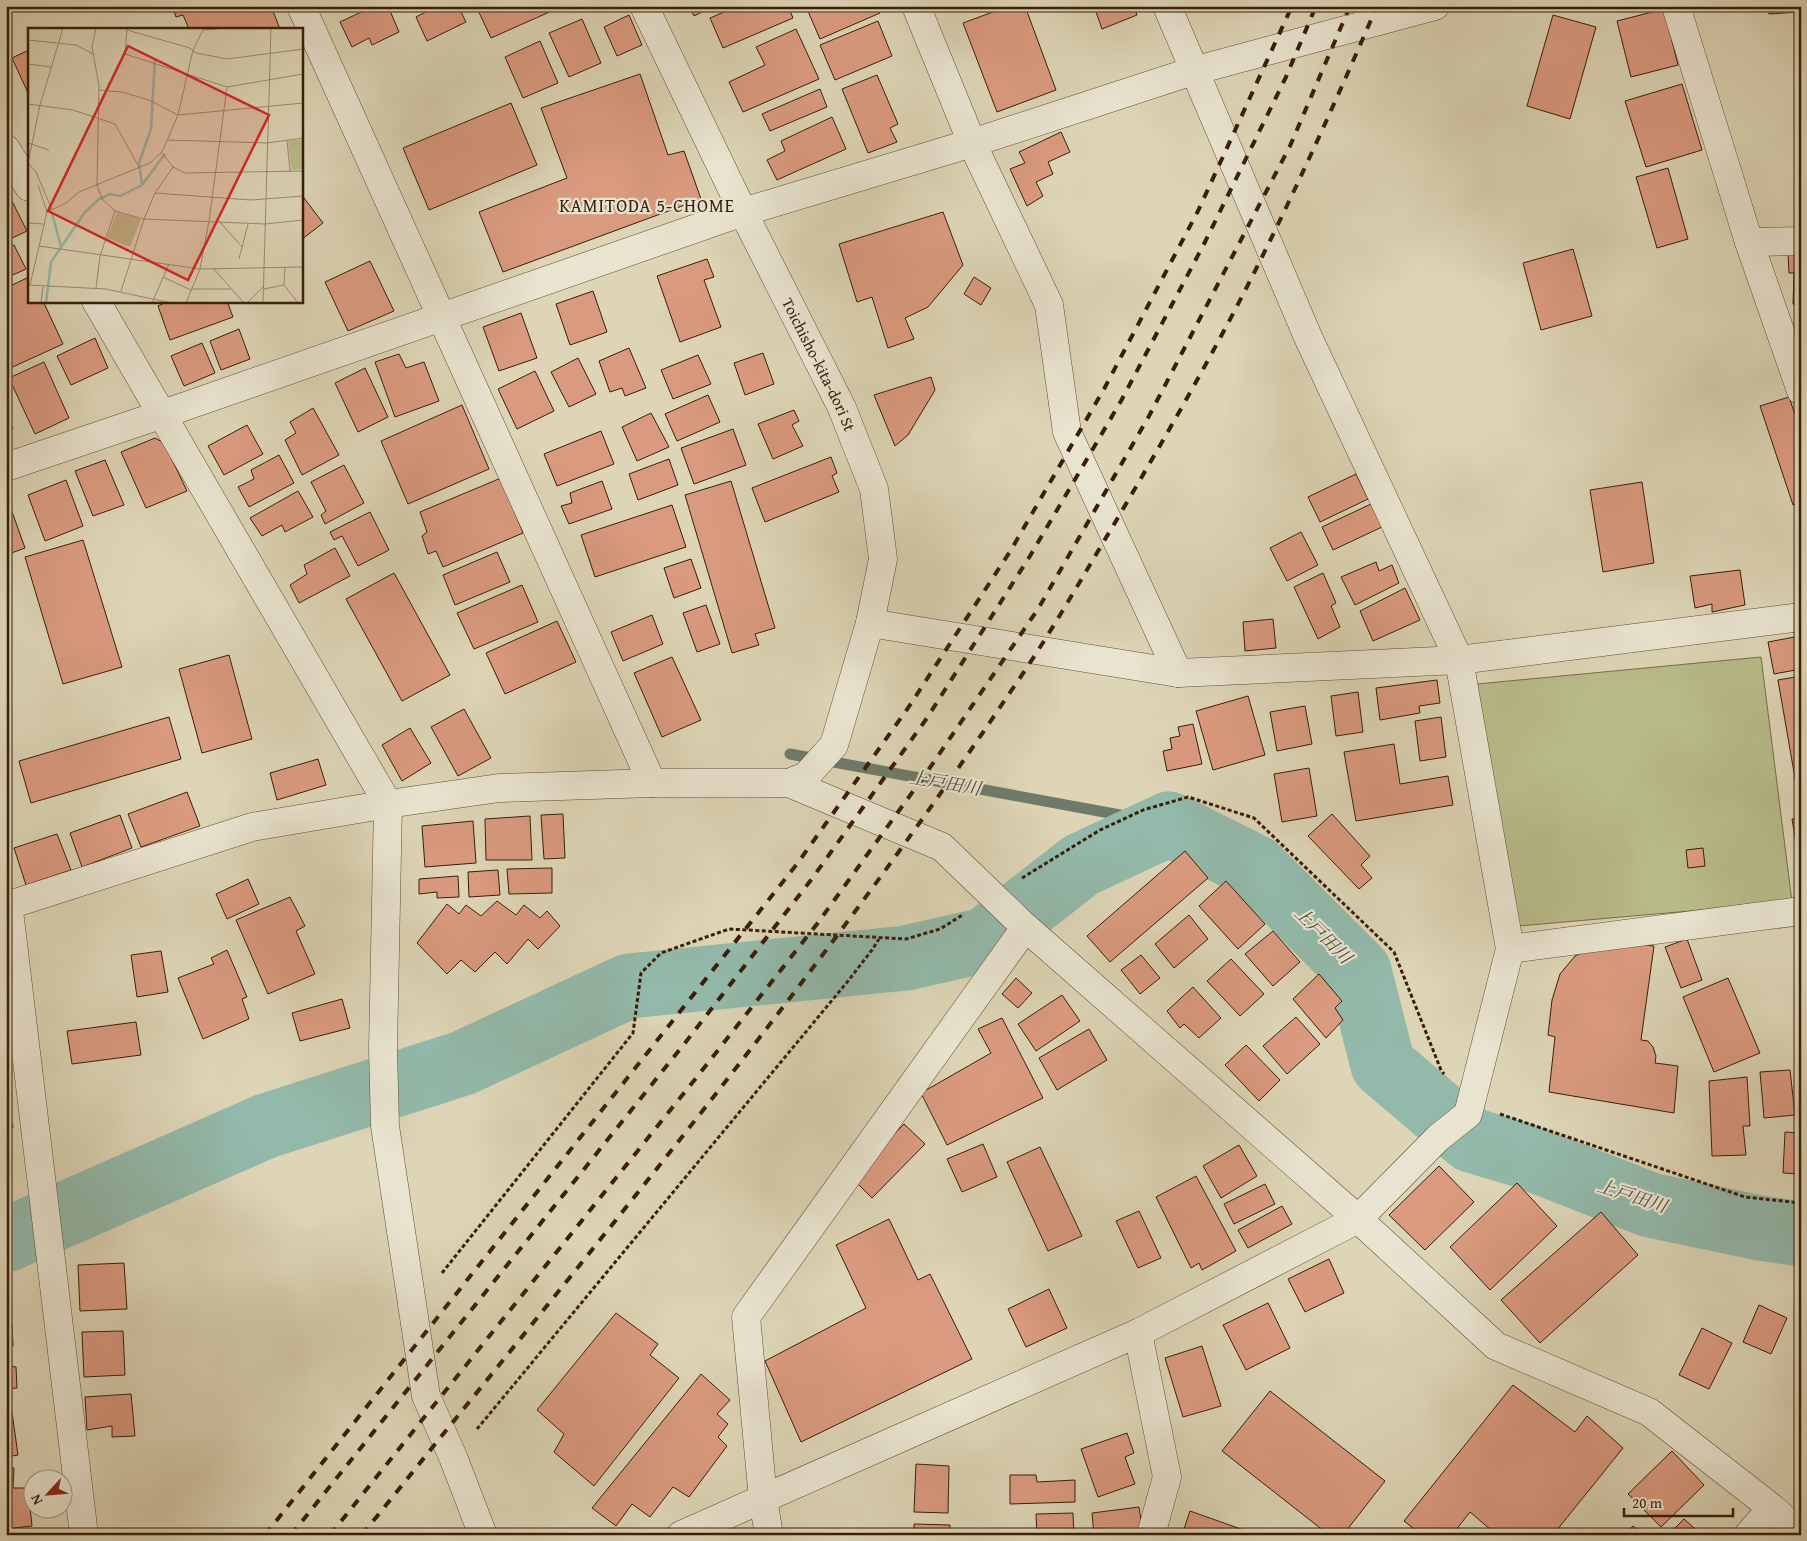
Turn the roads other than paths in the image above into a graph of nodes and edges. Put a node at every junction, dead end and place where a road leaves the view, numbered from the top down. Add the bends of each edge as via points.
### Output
1 (301, 6) edge
2 (644, 6) edge
3 (916, 6) edge
4 (1167, 6) edge
5 (1434, 6) edge
6 (1676, 6) edge
7 (1193, 71) junction
8 (972, 143) junction
9 (6, 149) edge
10 (28, 185) edge
11 (743, 212) junction
12 (1801, 241) edge
13 (1750, 242) junction
14 (97, 302) edge
15 (442, 316) junction
16 (1801, 391) edge
17 (163, 414) junction
18 (6, 467) edge
19 (1801, 617) edge
20 (870, 623) junction
21 (1459, 660) junction
22 (1178, 673) junction
23 (797, 779) junction
24 (652, 783) junction
25 (388, 804) junction
26 (6, 907) edge
27 (1801, 911) edge
28 (1024, 926) junction
29 (1510, 949) junction
30 (1358, 1219) junction
31 (1138, 1333) junction
32 (763, 1499) junction
33 (1772, 1508) junction
34 (1801, 1534) edge
35 (84, 1535) edge
36 (483, 1535) edge
37 (681, 1535) edge
38 (769, 1535) edge
39 (1151, 1535) edge
40 (1748, 1535) edge

1 - 15 street
2 - 11 street, Toichisho-kita-dori St
3 - 8 street
4 - 7 street
5 - 7 street
6 - 13 street
7 - 8 street
7 - 21 street via 1308,337
8 - 11 street
8 - 22 street via 1049,305 1067,432
9 - 10 street
11 - 15 street
11 - 20 street, Toichisho-kita-dori St via 842,408 874,489 883,559
12 - 13 street
13 - 16 street
14 - 17 street
15 - 17 street
15 - 24 street
17 - 18 street
17 - 25 street
19 - 21 street
20 - 22 street
20 - 23 street, Toichisho-kita-dori St via 834,745
21 - 22 street
21 - 29 street
23 - 24 street
23 - 28 street via 942,847
24 - 25 street via 499,788
25 - 26 street via 252,827
25 - 36 street via 382,1049 385,1126 426,1396
26 - 35 street
27 - 29 street
28 - 30 street
28 - 32 street via 746,1317
29 - 30 street via 1468,1114 1438,1138
30 - 31 street
30 - 33 street via 1496,1346 1649,1412
31 - 32 street
31 - 39 street via 1167,1477
32 - 37 street
32 - 38 street
33 - 34 street
33 - 40 street

